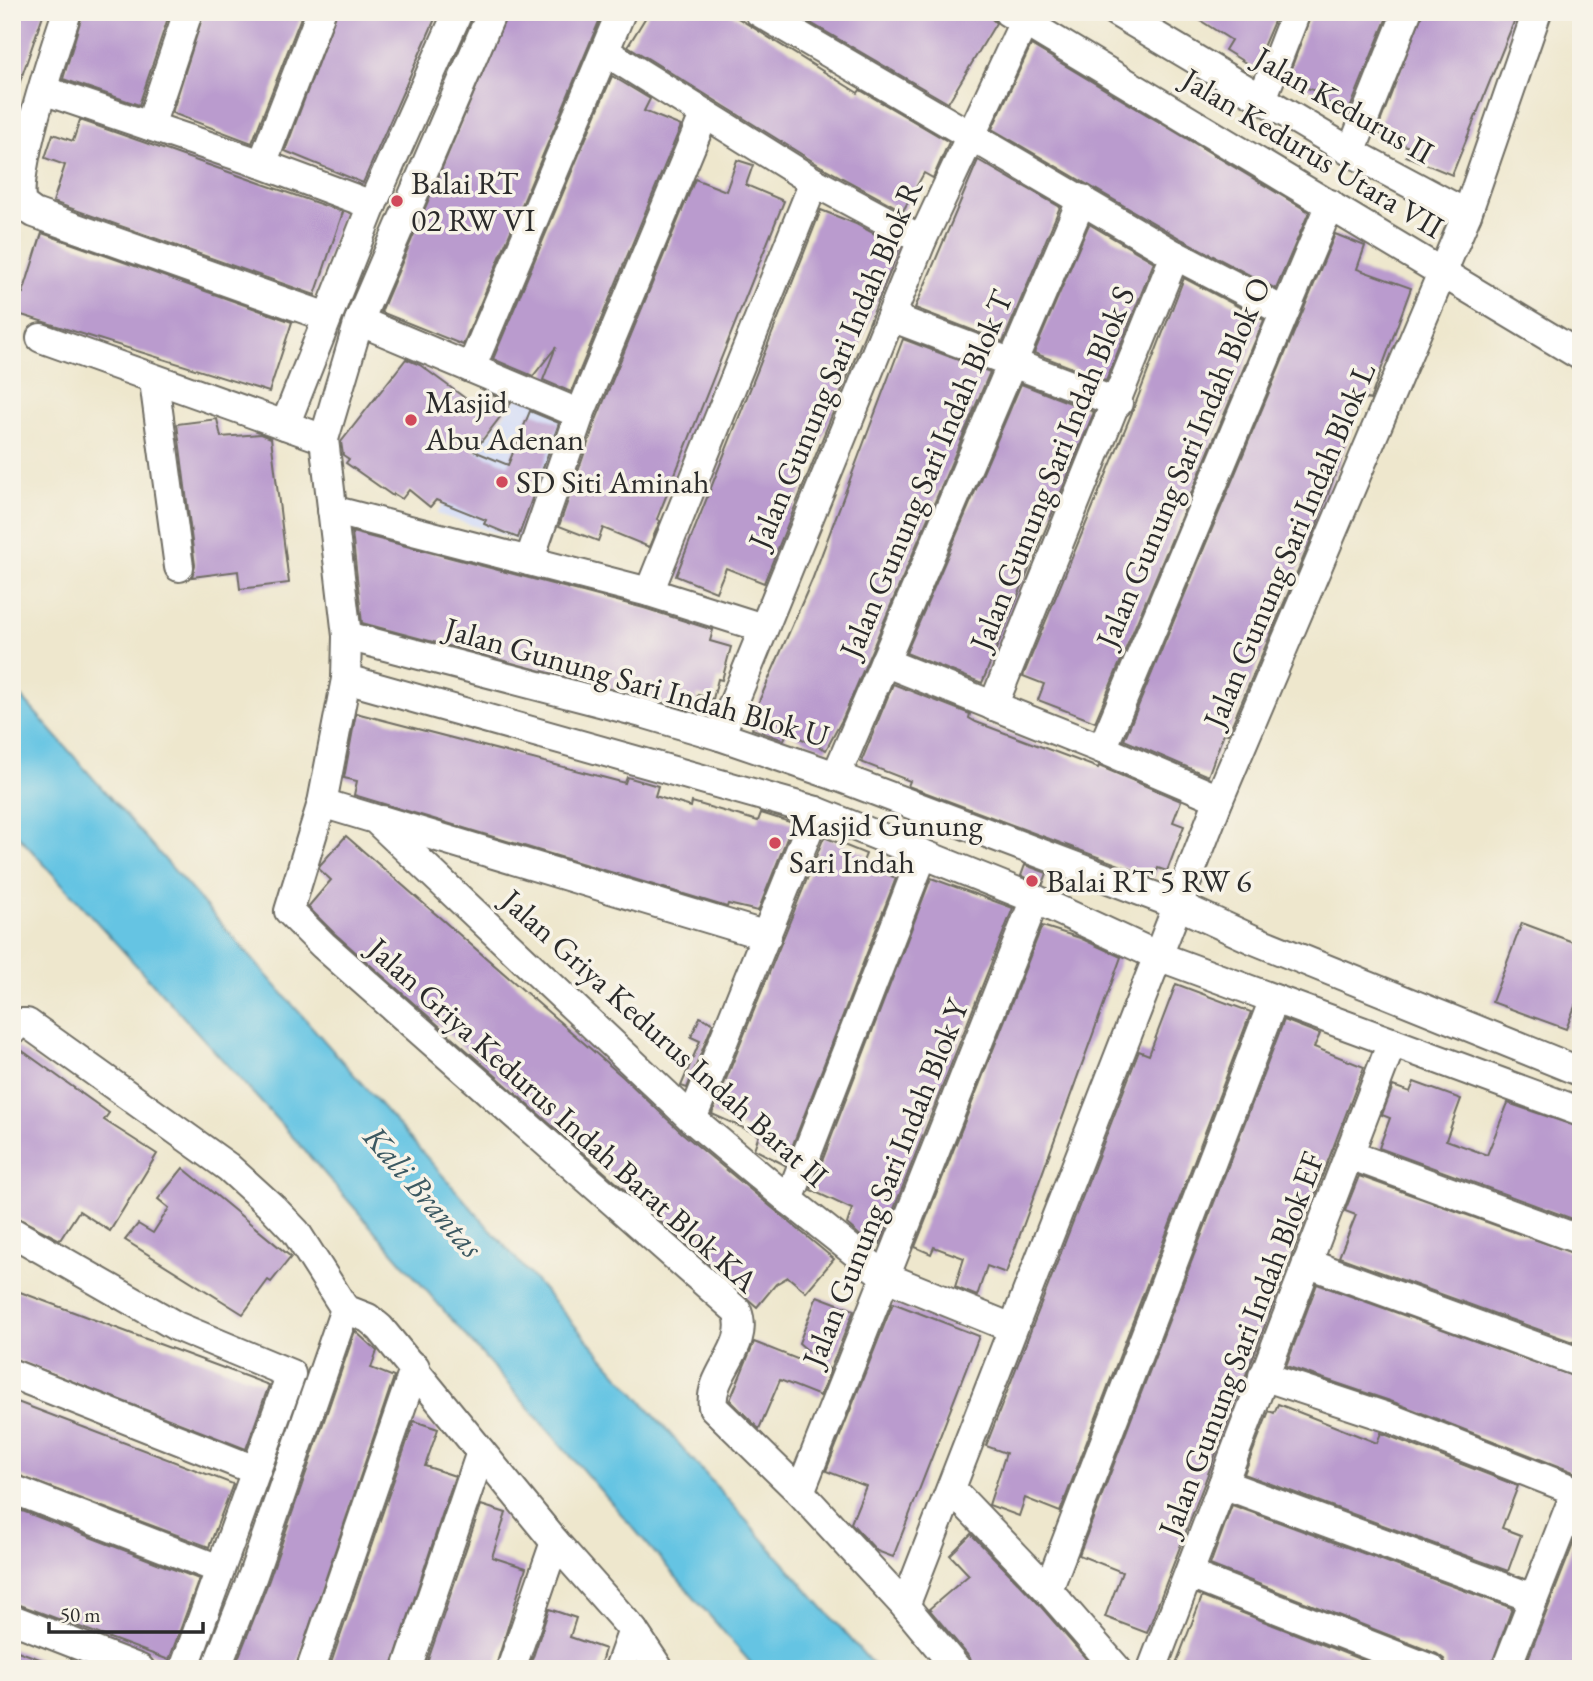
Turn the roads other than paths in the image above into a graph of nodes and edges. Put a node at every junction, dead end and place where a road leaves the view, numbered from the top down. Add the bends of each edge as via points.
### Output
1 (66, 12) edge
2 (188, 12) edge
3 (321, 12) edge
4 (458, 12) edge
5 (492, 12) edge
6 (621, 12) edge
7 (759, 12) edge
8 (1116, 12) edge
9 (1296, 12) edge
10 (1407, 12) edge
11 (1537, 12) edge
12 (1016, 17) edge
13 (606, 52) junction
14 (43, 90) junction
15 (1262, 99) junction
16 (704, 116) junction
17 (150, 126) junction
18 (972, 134) junction
19 (1351, 152) junction
20 (262, 164) junction
21 (814, 182) junction
22 (1082, 199) junction
23 (1330, 204) junction
24 (372, 205) junction
25 (1467, 214) junction
26 (922, 240) junction
27 (1175, 255) junction
28 (1443, 271) junction
29 (1283, 311) junction
30 (327, 317) junction
31 (891, 317) junction
32 (359, 321) junction
33 (41, 338) dead end
34 (1581, 356) edge
35 (1011, 362) junction
36 (471, 368) junction
37 (154, 381) junction
38 (1118, 403) junction
39 (580, 414) junction
40 (285, 425) junction
41 (324, 439) junction
42 (332, 510) junction
43 (529, 561) junction
44 (179, 567) dead end
45 (649, 592) junction
46 (763, 628) junction
47 (347, 636) junction
48 (884, 662) junction
49 (346, 679) junction
50 (993, 706) junction
51 (720, 736) junction
52 (1102, 749) junction
53 (836, 776) junction
54 (1219, 799) junction
55 (322, 803) junction
56 (816, 811) junction
57 (375, 819) junction
58 (923, 854) junction
59 (1035, 899) junction
60 (1180, 906) junction
61 (767, 936) junction
62 (1158, 956) junction
63 (1274, 999) junction
64 (12, 1031) edge
65 (1392, 1042) junction
66 (1581, 1072) edge
67 (1581, 1112) edge
68 (692, 1119) junction
69 (1350, 1155) junction
70 (789, 1200) junction
71 (12, 1232) edge
72 (1581, 1240) edge
73 (1307, 1263) junction
74 (886, 1277) junction
75 (345, 1310) junction
76 (1012, 1328) junction
77 (1581, 1363) edge
78 (415, 1367) junction
79 (12, 1374) edge
80 (1263, 1376) junction
81 (481, 1452) junction
82 (255, 1470) junction
83 (1223, 1484) junction
84 (12, 1489) edge
85 (952, 1489) junction
86 (800, 1492) junction
87 (1579, 1492) edge
88 (555, 1542) junction
89 (219, 1569) junction
90 (1190, 1576) junction
91 (1048, 1590) junction
92 (1533, 1598) junction
93 (905, 1606) junction
94 (12, 1619) edge
95 (633, 1630) junction
96 (91, 1660) edge
97 (140, 1669) edge
98 (184, 1669) edge
99 (216, 1669) edge
100 (311, 1669) edge
101 (407, 1669) edge
102 (511, 1669) edge
103 (619, 1669) edge
104 (659, 1669) edge
105 (957, 1669) edge
106 (1117, 1669) edge
107 (1152, 1669) edge
108 (1431, 1669) edge
109 (1506, 1669) edge

1 - 14 street
2 - 17 street
3 - 20 street
4 - 24 street
5 - 32 street
6 - 13 street
7 - 18 street
8 - 15 street, Jalan Kedurus II
9 - 15 street
10 - 19 street
11 - 25 street, Jalan Gunung Sari Indah Blok L
12 - 18 street, Jalan Gunung Sari Indah Blok R
12 - 23 street, Jalan Kedurus Utara VII
13 - 16 street
13 - 36 street
14 - 17 street
14 - 30 street via 19,191 23,205 34,213
15 - 19 street, Jalan Kedurus II
16 - 21 street
16 - 39 street
17 - 20 street
18 - 22 street
18 - 26 street, Jalan Gunung Sari Indah Blok R
19 - 25 street, Jalan Kedurus II
20 - 24 street
21 - 26 street
21 - 45 street
22 - 27 street
22 - 35 street, Jalan Gunung Sari Indah Blok T
23 - 28 street, Jalan Kedurus Utara VII
23 - 29 street, Jalan Gunung Sari Indah Blok O
24 - 30 street
25 - 28 street, Jalan Gunung Sari Indah Blok L
26 - 31 street, Jalan Gunung Sari Indah Blok R
27 - 29 street
27 - 38 street, Jalan Gunung Sari Indah Blok S
28 - 34 street, Jalan Kedurus Utara VII
28 - 54 street, Jalan Gunung Sari Indah Blok L
29 - 52 street, Jalan Gunung Sari Indah Blok O
30 - 40 street
31 - 35 street
31 - 46 street, Jalan Gunung Sari Indah Blok R
32 - 36 street
32 - 41 street
33 - 37 street
35 - 38 street
35 - 48 street, Jalan Gunung Sari Indah Blok T
36 - 39 street
37 - 40 street
37 - 44 street
38 - 50 street, Jalan Gunung Sari Indah Blok S
39 - 43 street
40 - 41 street
41 - 42 street
42 - 43 street
42 - 47 street
43 - 45 street
45 - 46 street
46 - 51 street, Jalan Gunung Sari Indah Blok R
47 - 49 street
47 - 51 street, Jalan Gunung Sari Indah Blok U
48 - 50 street
48 - 53 street, Jalan Gunung Sari Indah Blok T
49 - 55 street
49 - 56 street
50 - 52 street
51 - 53 street, Jalan Gunung Sari Indah Blok U
52 - 54 street
53 - 60 street, Jalan Gunung Sari Indah Blok U
54 - 60 street, Jalan Gunung Sari Indah Blok L
55 - 57 street, Jalan Griya Kedurus Indah Barat II
55 - 86 street, Jalan Griya Kedurus Indah Barat Blok KA via 289,908 293,918 737,1311 740,1336 715,1391 713,1407
56 - 58 street
56 - 61 street
57 - 61 street
57 - 68 street, Jalan Griya Kedurus Indah Barat II
58 - 59 street
58 - 70 street
59 - 62 street
59 - 74 street, Jalan Gunung Sari Indah Blok Y
60 - 62 street, Jalan Gunung Sari Indah Blok L
60 - 66 street, Jalan Gunung Sari Indah Blok U
61 - 68 street
62 - 63 street
62 - 76 street, Jalan Gunung Sari Indah Blok L
63 - 65 street
63 - 91 street
64 - 75 street via 18,1023 27,1023 228,1167 296,1231
65 - 67 street
65 - 69 street, Jalan Gunung Sari Indah Blok EF
68 - 70 street, Jalan Griya Kedurus Indah Barat II
69 - 72 street
69 - 73 street, Jalan Gunung Sari Indah Blok EF
70 - 74 street, Jalan Griya Kedurus Indah Barat II
71 - 82 street via 176,1326 290,1374
73 - 77 street
73 - 80 street, Jalan Gunung Sari Indah Blok EF
74 - 76 street, Jalan Griya Kedurus Indah Barat II
74 - 86 street, Jalan Gunung Sari Indah Blok Y
75 - 78 street via 375,1323
75 - 99 street
76 - 85 street, Jalan Gunung Sari Indah Blok L
78 - 81 street
78 - 100 street
79 - 82 street
80 - 83 street, Jalan Gunung Sari Indah Blok EF
80 - 87 street via 1390,1418
81 - 88 street
81 - 101 street
82 - 89 street
83 - 90 street, Jalan Gunung Sari Indah Blok EF
83 - 92 street
84 - 89 street
85 - 91 street
85 - 93 street, Jalan Gunung Sari Indah Blok L
86 - 93 street, Jalan Griya Kedurus Indah Barat Blok KA
87 - 92 street
88 - 95 street
88 - 102 street
89 - 98 street
90 - 107 street, Jalan Gunung Sari Indah Blok EF
90 - 108 street
91 - 106 street
92 - 109 street
93 - 105 street, Jalan Griya Kedurus Indah Barat Blok KA
94 - 96 street
95 - 103 street
95 - 104 street
96 - 97 street

